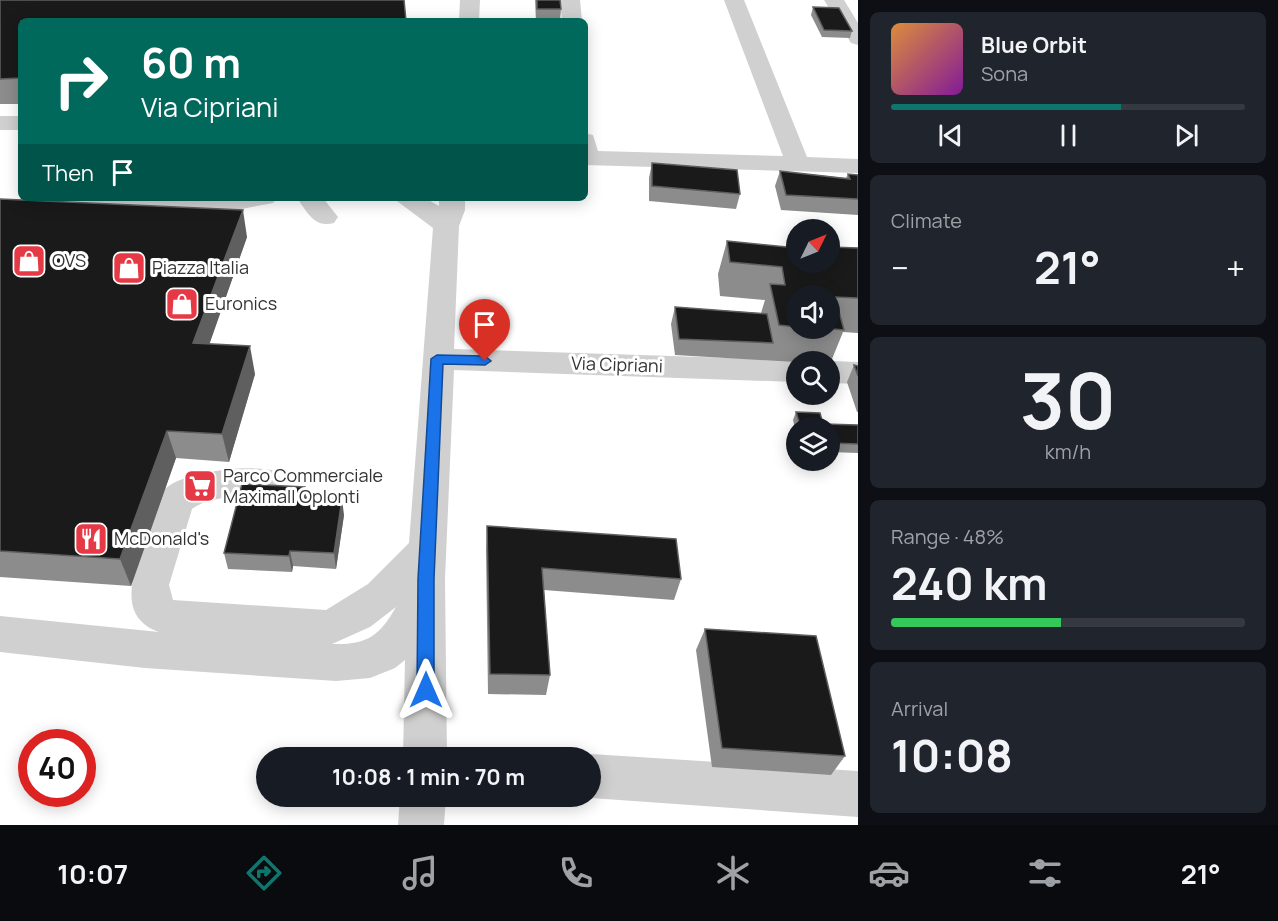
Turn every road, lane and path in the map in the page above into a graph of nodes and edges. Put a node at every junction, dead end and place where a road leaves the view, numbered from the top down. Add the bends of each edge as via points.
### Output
1 (470, 0) edge
2 (570, 0) edge
3 (734, 0) edge
4 (834, 0) edge
5 (469, 18) edge
6 (572, 18) edge
7 (858, 39) edge
8 (0, 123) edge
9 (18, 123) edge
10 (588, 158) edge
11 (798, 164) junction
12 (858, 166) edge
13 (243, 201) edge
14 (411, 201) edge
15 (124, 202) edge
16 (0, 210) edge
17 (449, 212) edge
18 (437, 359) junction
19 (786, 371) edge
20 (840, 372) edge
21 (858, 373) edge
22 (264, 481) dead end
23 (427, 564) junction
24 (0, 634) edge
25 (425, 747) edge
26 (601, 777) edge
27 (858, 794) edge
28 (422, 807) edge
29 (421, 825) edge

1 - 5 street
2 - 6 street
3 - 11 street
4 - 7 street
8 - 9 street
10 - 11 street
11 - 12 street
13 - 15 street
14 - 17 street via 432,213
15 - 16 street
17 - 18 street
18 - 19 street, Via Cipriani
18 - 23 street
20 - 21 street
22 - 23 street via 193,489 176,501 150,585 152,607 165,617 326,628 346,622
23 - 24 street via 413,616 403,633 379,655 358,662 228,657
23 - 25 street
26 - 27 street
28 - 29 street

